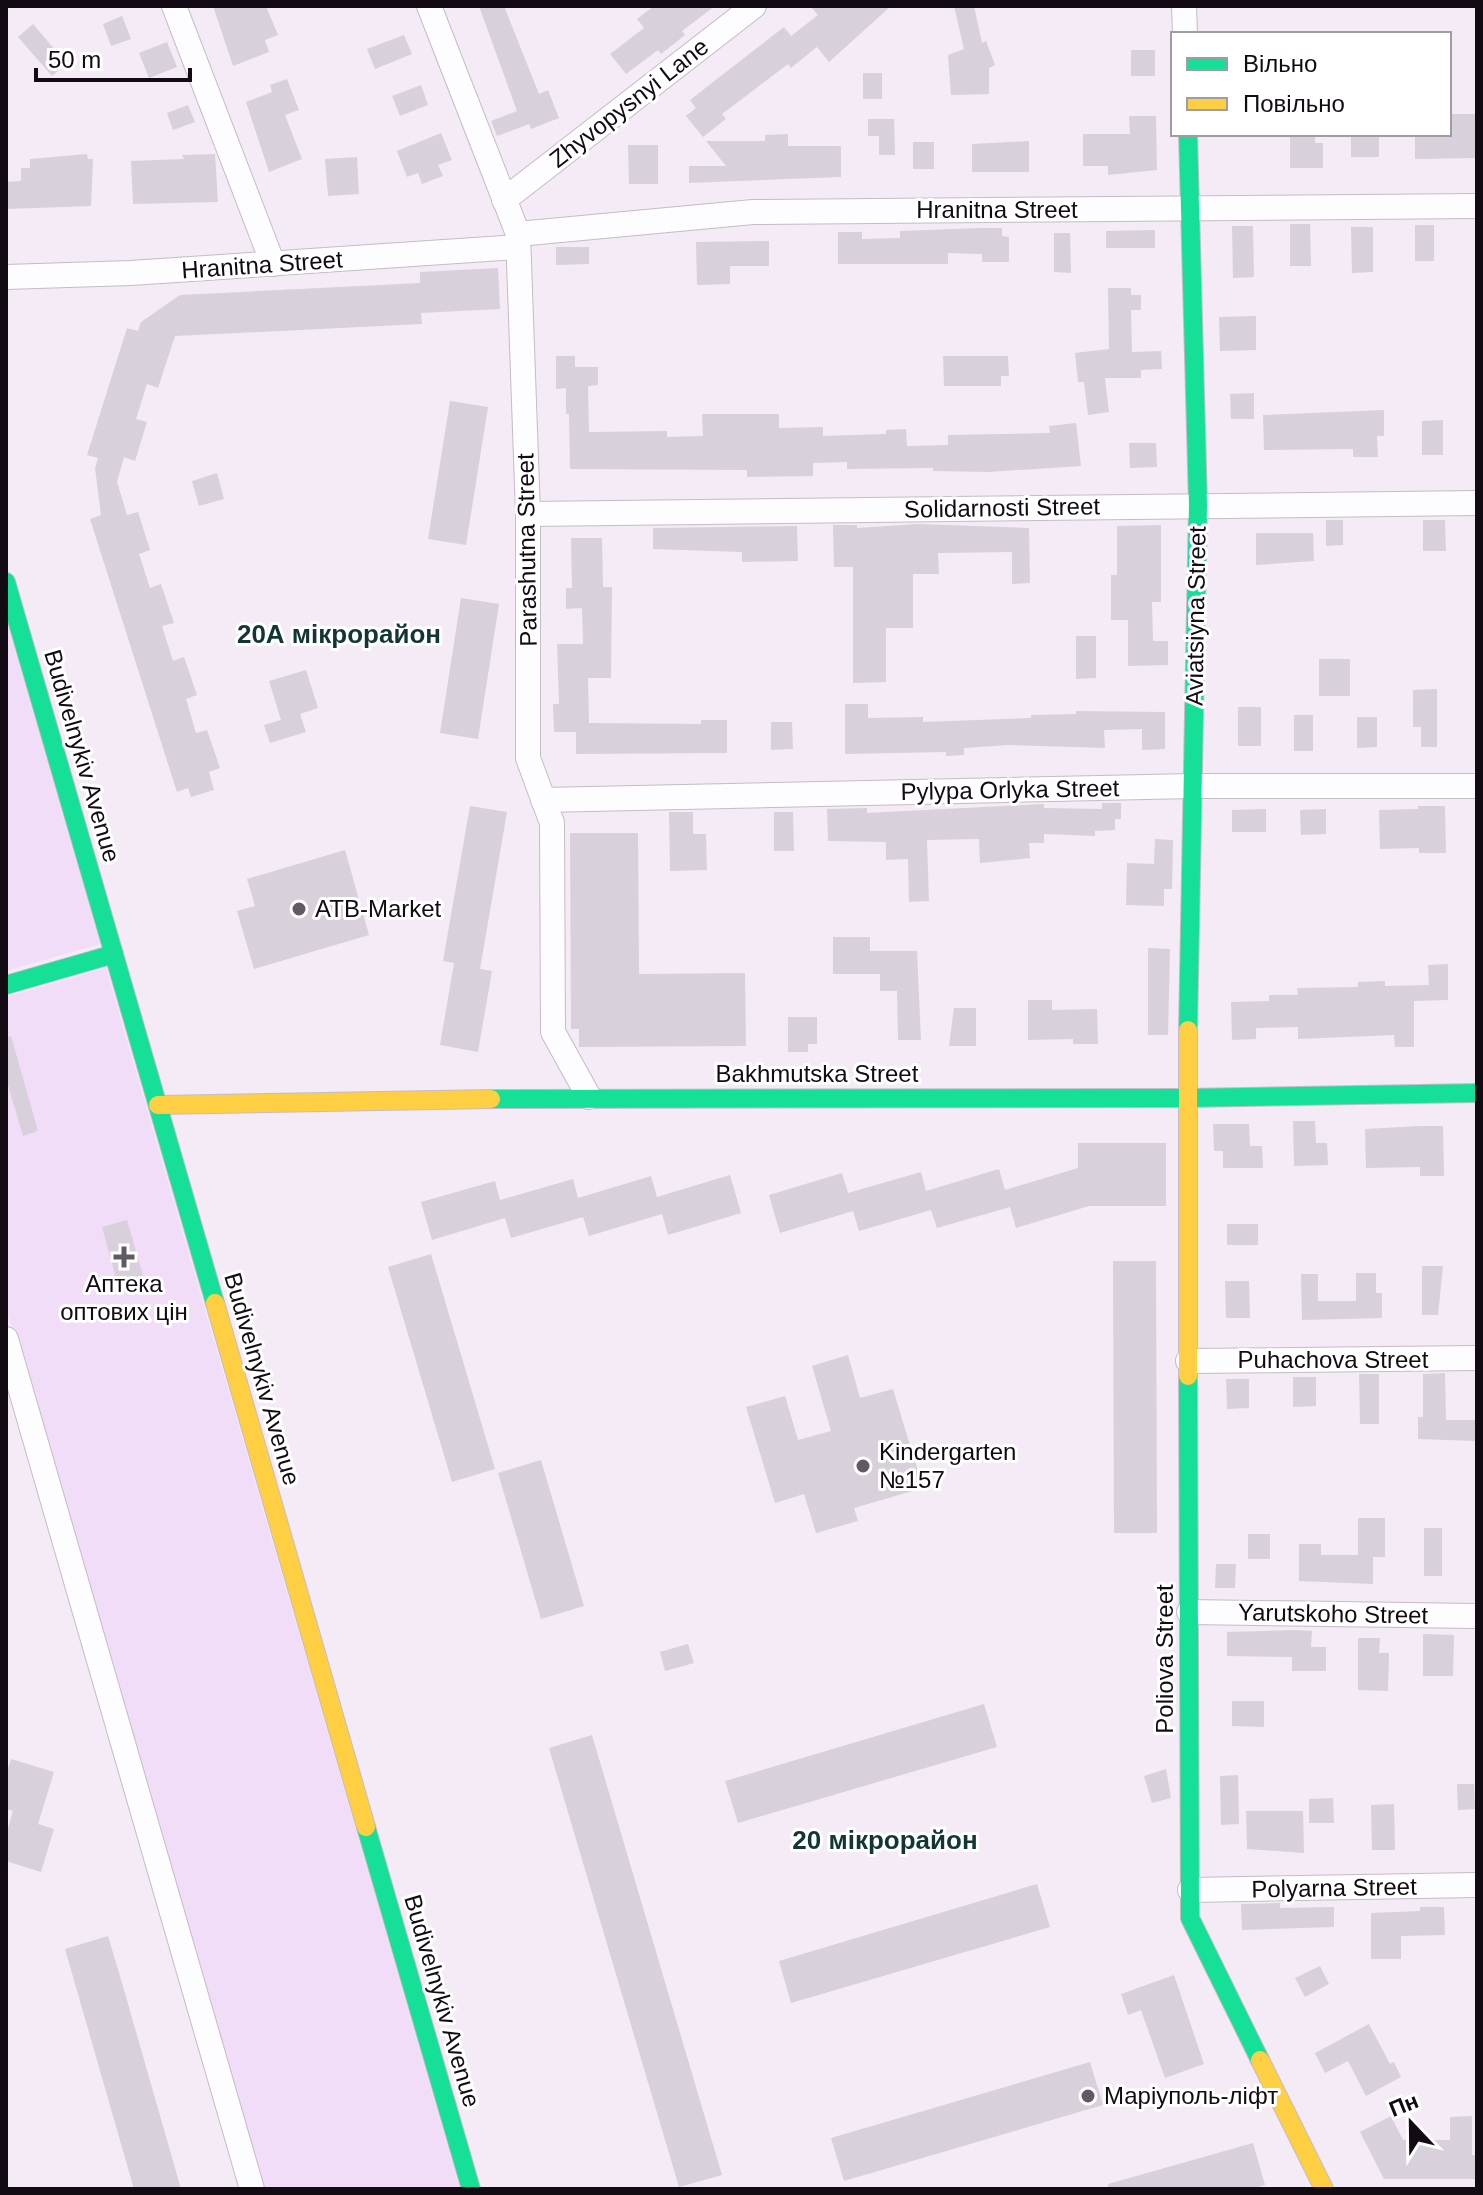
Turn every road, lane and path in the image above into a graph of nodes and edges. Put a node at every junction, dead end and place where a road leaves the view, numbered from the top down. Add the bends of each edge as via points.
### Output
1 (174, 6) edge
2 (429, 6) edge
3 (754, 6) edge
4 (1184, 6) edge
5 (1185, 32) edge
6 (1188, 136) edge
7 (504, 200) junction
8 (1477, 206) edge
9 (1190, 209) junction
10 (518, 240) junction
11 (273, 264) junction
12 (6, 277) edge
13 (1477, 503) edge
14 (1198, 505) junction
15 (528, 514) junction
16 (6, 582) edge
17 (1193, 786) junction
18 (1477, 786) edge
19 (543, 800) junction
20 (114, 954) junction
21 (6, 985) edge
22 (1477, 1093) edge
23 (589, 1097) junction
24 (1187, 1098) junction
25 (158, 1105) junction
26 (6, 1339) edge
27 (1477, 1358) edge
28 (1188, 1361) junction
29 (1189, 1612) junction
30 (1477, 1616) edge
31 (1477, 1885) edge
32 (1190, 1890) junction
33 (252, 2189) edge
34 (471, 2189) edge
35 (1324, 2189) edge

1 - 11 street
2 - 7 street, Parashutna Street
3 - 7 street, Zhyvopysnyi Lane
4 - 5 street
6 - 9 street, Aviatsiyna Street
7 - 10 street, Parashutna Street
8 - 9 street, Hranitna Street
9 - 10 street, Hranitna Street via 753,212
9 - 14 street, Aviatsiyna Street
10 - 11 street, Hranitna Street
10 - 15 street, Parashutna Street
11 - 12 street, Hranitna Street
13 - 14 street, Solidarnosti Street
14 - 15 street, Solidarnosti Street
14 - 17 street, Aviatsiyna Street
15 - 19 street, Parashutna Street via 528,758
16 - 20 street, Budivelnykiv Avenue
17 - 18 street, Pylypa Orlyka Street
17 - 19 street, Pylypa Orlyka Street
17 - 24 street, Aviatsiyna Street
19 - 23 street, Parashutna Street via 552,823 553,1032
20 - 21 street
20 - 25 street, Budivelnykiv Avenue
22 - 24 street, Bakhmutska Street
23 - 24 street, Bakhmutska Street
23 - 25 street, Bakhmutska Street
24 - 28 street, Poliova Street
25 - 34 street, Budivelnykiv Avenue
26 - 33 street
27 - 28 street, Puhachova Street
28 - 29 street, Poliova Street
29 - 30 street, Yarutskoho Street
29 - 32 street, Poliova Street
31 - 32 street, Polyarna Street
32 - 35 street, Poliova Street via 1190,1918

